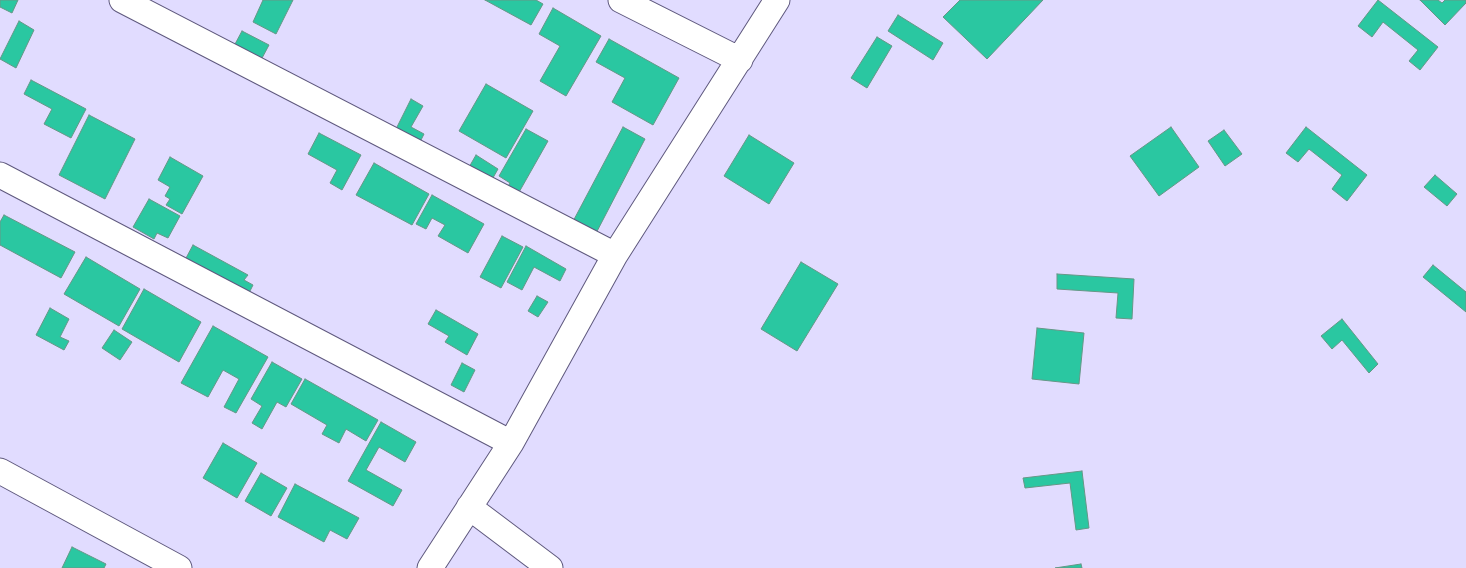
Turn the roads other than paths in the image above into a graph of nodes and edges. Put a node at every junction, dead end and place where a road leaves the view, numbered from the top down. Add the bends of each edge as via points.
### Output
1 (122, 0) edge
2 (621, 0) edge
3 (777, 0) edge
4 (740, 60) junction
5 (0, 175) edge
6 (615, 255) junction
7 (510, 443) junction
8 (0, 471) edge
9 (470, 507) junction
10 (179, 568) edge
11 (430, 568) edge
12 (550, 568) edge

1 - 6 street
2 - 4 street
3 - 4 street
4 - 6 street
5 - 7 street
6 - 7 street
7 - 9 street
8 - 10 street
9 - 11 street
9 - 12 street

